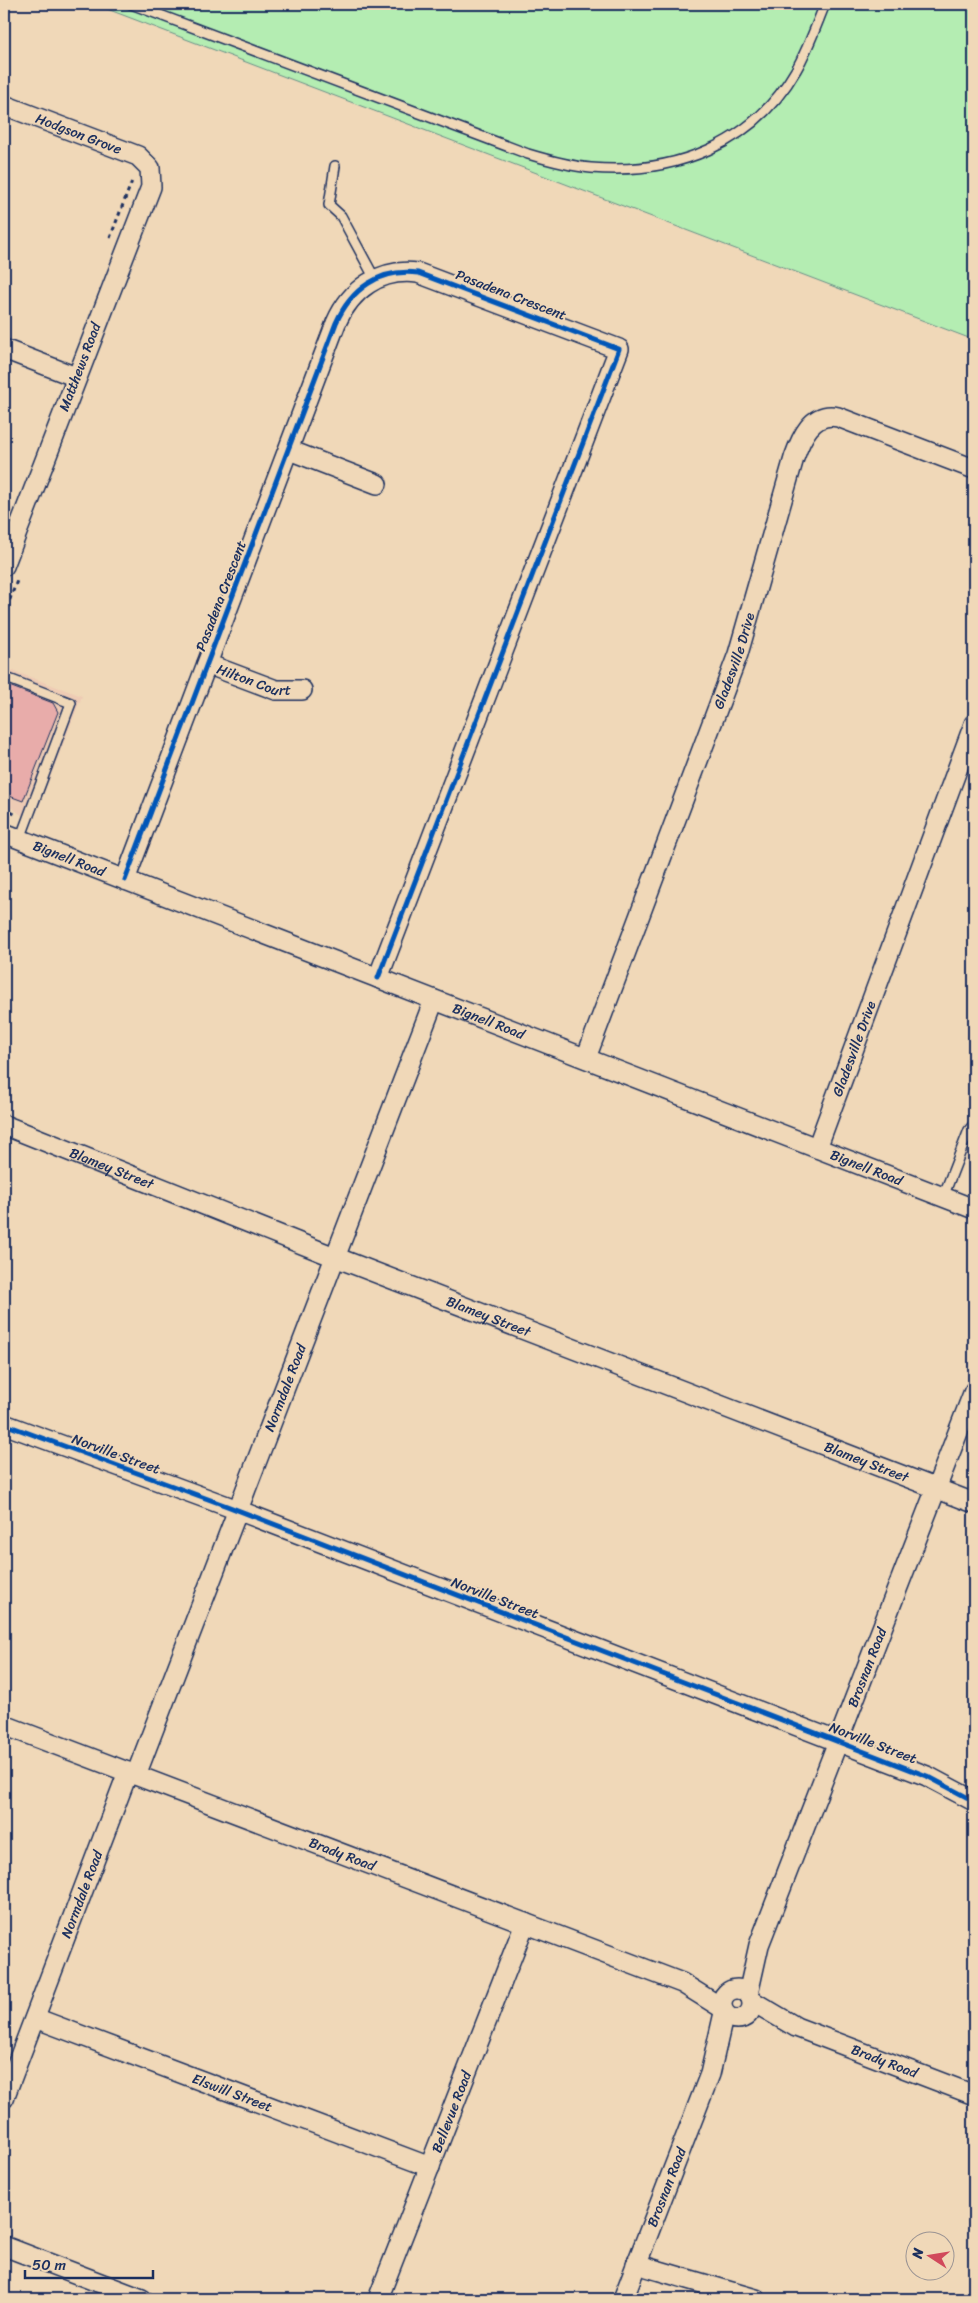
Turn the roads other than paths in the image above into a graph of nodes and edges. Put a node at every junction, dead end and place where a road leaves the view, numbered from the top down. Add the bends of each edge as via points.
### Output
1 (131, 4) edge
2 (825, 4) edge
3 (4, 105) edge
4 (335, 166) dead end
5 (142, 171) joint
6 (375, 279) junction
7 (4, 349) edge
8 (76, 377) junction
9 (289, 450) junction
10 (974, 469) edge
11 (377, 484) dead end
12 (4, 566) edge
13 (208, 664) junction
14 (4, 677) edge
15 (302, 690) dead end
16 (974, 724) edge
17 (12, 836) edge
18 (125, 880) junction
19 (378, 978) junction
20 (434, 1000) junction
21 (586, 1058) junction
22 (974, 1124) edge
23 (4, 1126) edge
24 (816, 1148) junction
25 (943, 1197) junction
26 (974, 1209) edge
27 (337, 1257) junction
28 (974, 1391) edge
29 (4, 1424) edge
30 (936, 1489) junction
31 (974, 1503) edge
32 (239, 1511) junction
33 (4, 1725) edge
34 (837, 1742) junction
35 (132, 1773) junction
36 (974, 1801) edge
37 (525, 1923) junction
38 (737, 2004) junction
39 (35, 2018) junction
40 (974, 2096) edge
41 (4, 2098) edge
42 (430, 2167) junction
43 (4, 2246) edge
44 (636, 2264) junction
45 (142, 2299) edge
46 (378, 2299) edge
47 (623, 2299) edge
48 (756, 2299) edge

1 - 2 lane via 528,154 562,164 628,168 670,164 700,154 730,139 755,120 778,96 796,70
3 - 5 street, Hodgson Grove via 138,156
4 - 6 lane via 329,204 341,216
5 - 8 street, Matthews Road via 151,187
6 - 9 street, Pasadena Crescent via 357,291 341,312
6 - 19 street, Pasadena Crescent via 407,272 430,276 619,349
7 - 8 street
8 - 12 street, Matthews Road
9 - 11 street
9 - 13 street, Pasadena Crescent
10 - 21 street, Gladesville Drive via 838,417 827,416 808,427 798,444 734,667
13 - 15 street, Hilton Court via 276,690
13 - 18 street, Pasadena Crescent
14 - 17 lane via 71,702
16 - 24 street, Gladesville Drive
17 - 18 street, Bignell Road
18 - 19 street, Bignell Road
19 - 20 street, Bignell Road
20 - 21 street, Bignell Road
20 - 27 street, Normdale Road
21 - 24 street, Bignell Road
22 - 25 lane
23 - 27 street, Blamey Street
24 - 25 street, Bignell Road
25 - 26 street, Bignell Road
27 - 30 street, Blamey Street
27 - 32 street, Normdale Road
28 - 30 street, Brosnan Road
29 - 32 street, Norville Street
30 - 31 street, Blamey Street
30 - 34 street, Brosnan Road
32 - 34 street, Norville Street
32 - 35 street, Normdale Road
33 - 35 street, Brady Road
34 - 36 street, Norville Street via 927,1776
34 - 38 street, Brosnan Road
35 - 37 street, Brady Road
35 - 39 street, Normdale Road
37 - 38 street, Brady Road
37 - 42 street, Bellevue Road
38 - 40 street, Brady Road
38 - 44 street, Brosnan Road
39 - 41 street, Normdale Road
39 - 42 street, Elswill Street
42 - 46 street, Bellevue Road
43 - 45 street
44 - 47 street, Brosnan Road
44 - 48 street

